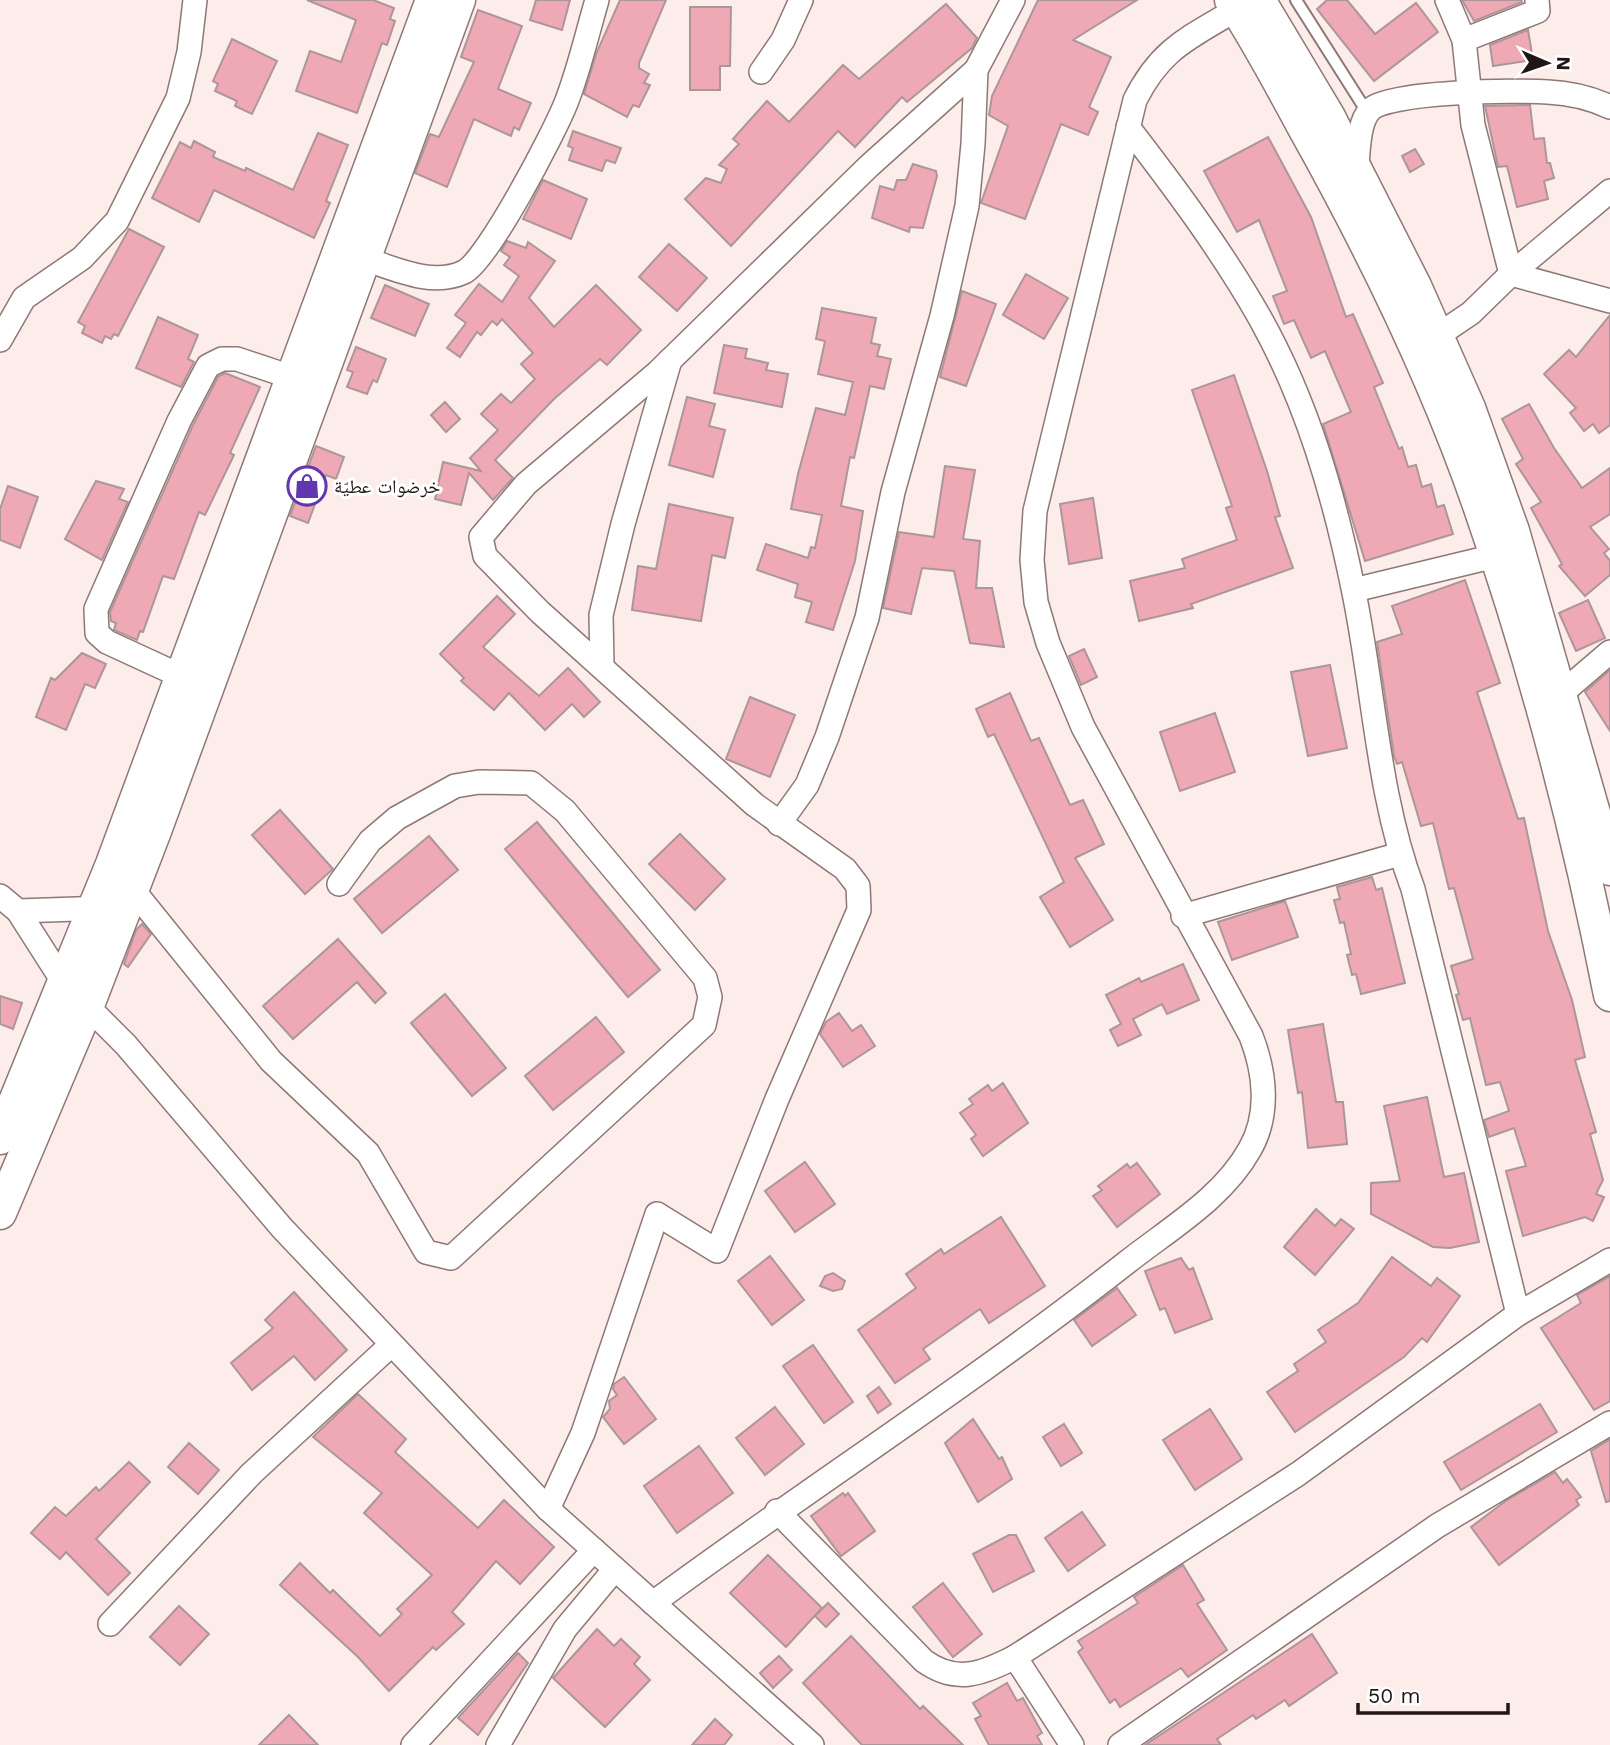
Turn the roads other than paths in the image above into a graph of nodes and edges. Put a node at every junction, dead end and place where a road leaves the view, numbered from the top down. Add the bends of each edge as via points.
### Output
1 (432, 0) edge
2 (459, 0) edge
3 (597, 0) edge
4 (801, 0) edge
5 (1013, 0) edge
6 (1296, 0) edge
7 (1447, 0) edge
8 (1537, 0) edge
9 (188, 2) edge
10 (1242, 3) edge
11 (1464, 40) junction
12 (976, 70) junction
13 (761, 72) dead end
14 (1468, 94) junction
15 (1610, 107) edge
16 (1367, 112) junction
17 (1128, 127) junction
18 (1356, 172) junction
19 (1610, 191) edge
20 (365, 259) junction
21 (1511, 274) junction
22 (1610, 301) edge
23 (1437, 336) junction
24 (0, 340) edge
25 (670, 360) junction
26 (294, 378) junction
27 (1495, 556) junction
28 (1354, 590) junction
29 (1610, 652) edge
30 (602, 667) junction
31 (183, 677) junction
32 (1562, 693) junction
33 (779, 824) junction
34 (1400, 855) junction
35 (1610, 869) edge
36 (339, 884) dead end
37 (0, 895) edge
38 (117, 906) junction
39 (18, 911) junction
40 (1183, 916) junction
41 (64, 983) junction
42 (1610, 995) edge
43 (88, 1005) junction
44 (0, 1138) edge
45 (0, 1213) edge
46 (1610, 1260) edge
47 (1518, 1314) junction
48 (391, 1345) junction
49 (1610, 1423) edge
50 (548, 1509) junction
51 (777, 1511) junction
52 (594, 1550) junction
53 (615, 1569) junction
54 (653, 1603) junction
55 (110, 1624) dead end
56 (1015, 1657) junction
57 (413, 1745) edge
58 (498, 1745) edge
59 (812, 1745) edge
60 (1072, 1745) edge
61 (1120, 1745) edge

1 - 26 street
2 - 20 street
3 - 20 street via 566,103 482,254 466,271 447,278 430,278
4 - 13 street via 783,40
5 - 12 street
6 - 16 lane
7 - 11 street
8 - 11 street via 1538,11
9 - 24 street via 189,52 178,98 117,222 82,258 24,298
10 - 17 street via 1161,57 1135,100
10 - 18 street via 1329,117
10 - 27 street via 1390,289 1444,415
11 - 14 street
12 - 25 street via 869,166
12 - 33 street via 967,206 942,316 892,492 867,618 807,785
14 - 15 street via 1550,92
14 - 16 street via 1401,97
14 - 21 street
16 - 18 street
17 - 28 street via 1190,208 1261,319 1329,482
17 - 40 street via 1035,511 1032,560 1036,602 1048,643 1083,727
18 - 23 street
19 - 21 street
20 - 38 street
21 - 22 street
21 - 23 street via 1471,313
23 - 32 street via 1469,408 1513,531
25 - 30 street via 601,615
25 - 30 street via 526,484 481,537 491,563
26 - 31 street
26 - 31 street via 237,359 222,359 208,366 96,609 97,633 107,642
27 - 28 street
27 - 42 street via 1586,874
28 - 34 street
29 - 32 street
30 - 33 street
31 - 38 street
32 - 35 street
33 - 50 street via 854,879 861,899 859,910 717,1251 657,1214 583,1433
34 - 40 street
34 - 47 street via 1413,889
36 - 38 street via 370,841 397,818 455,786 531,783 565,811 705,978 710,997 704,1026 450,1258 426,1252 368,1153
37 - 39 street
38 - 39 street
38 - 41 street
38 - 43 street
39 - 41 street
40 - 51 street via 1259,1058 1264,1097 1251,1148 1224,1186 1084,1296
41 - 43 street
41 - 44 street
43 - 45 street
43 - 48 street
46 - 47 street
47 - 56 street via 1298,1474
48 - 50 street
48 - 55 street via 252,1473
49 - 61 street via 1437,1526
50 - 52 street
51 - 54 street
51 - 56 street via 937,1670 969,1675
52 - 53 street
52 - 57 street
53 - 54 street
53 - 58 street via 565,1629
54 - 59 street
56 - 60 street

